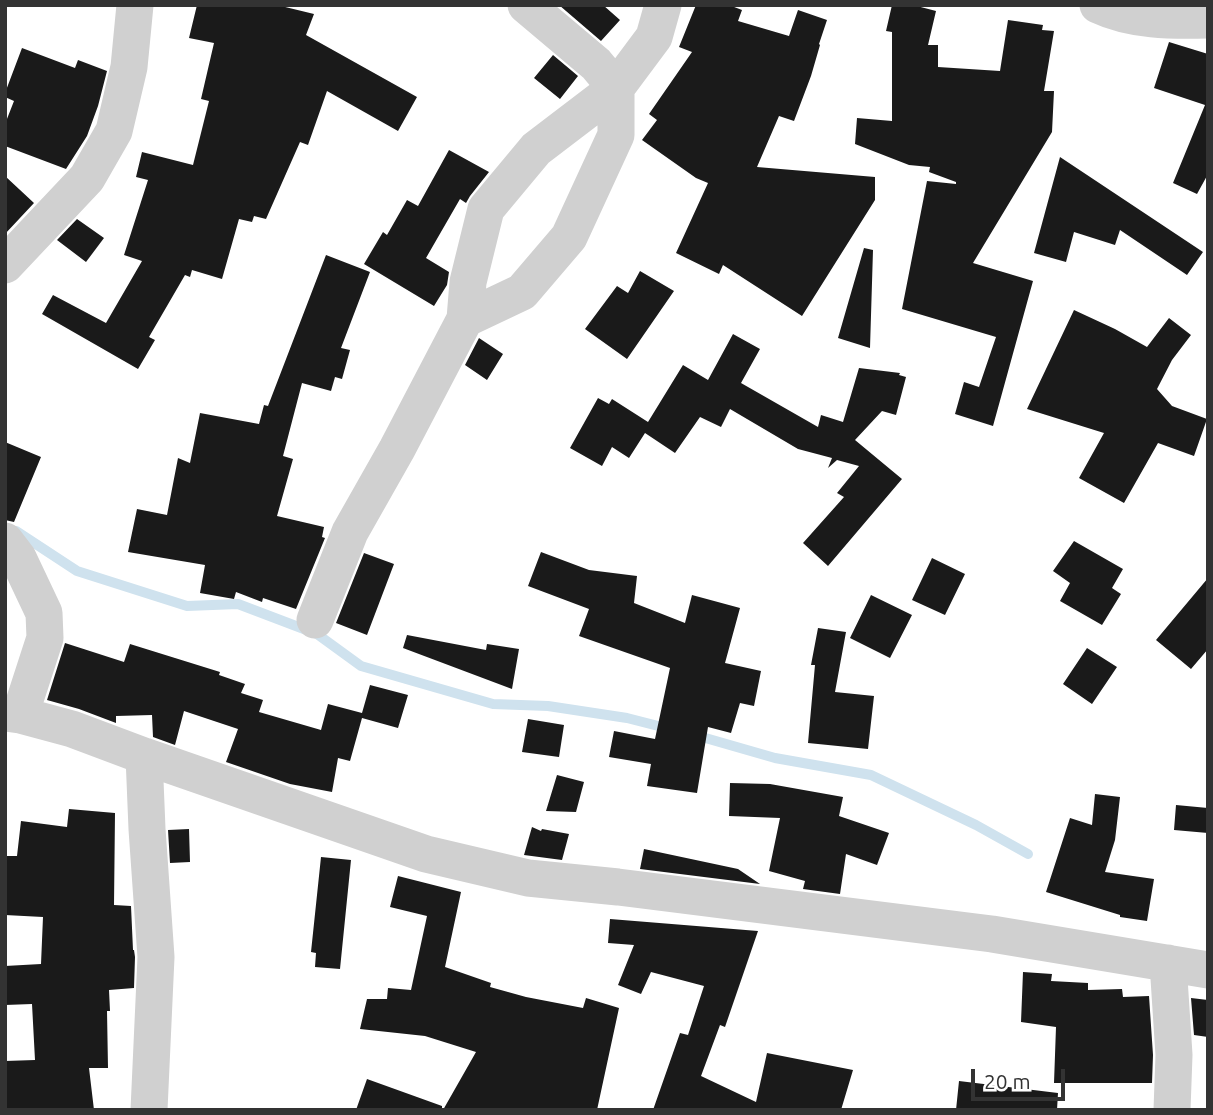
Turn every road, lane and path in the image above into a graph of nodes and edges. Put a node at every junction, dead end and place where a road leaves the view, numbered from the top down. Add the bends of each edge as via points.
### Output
1 (526, 5) edge
2 (663, 5) edge
3 (1098, 5) edge
4 (127, 7) edge
5 (1208, 20) edge
6 (616, 88) junction
7 (5, 265) edge
8 (465, 319) junction
9 (5, 541) edge
10 (315, 620) dead end
11 (13, 714) edge
12 (144, 756) junction
13 (1168, 963) junction
14 (1208, 970) edge
15 (149, 1110) edge
16 (1172, 1110) edge

1 - 6 street via 596,64
2 - 6 street via 654,37
3 - 5 street via 1114,13 1166,21
4 - 7 street via 129,67 114,131 87,178
6 - 8 street via 537,149 486,209 468,282
6 - 8 street via 616,135 569,237 522,292
8 - 10 street via 350,532
9 - 11 street via 44,613 45,638
11 - 12 street via 72,729
12 - 13 street via 426,854 528,878 992,934
12 - 15 street via 156,957
13 - 14 street
13 - 16 street

